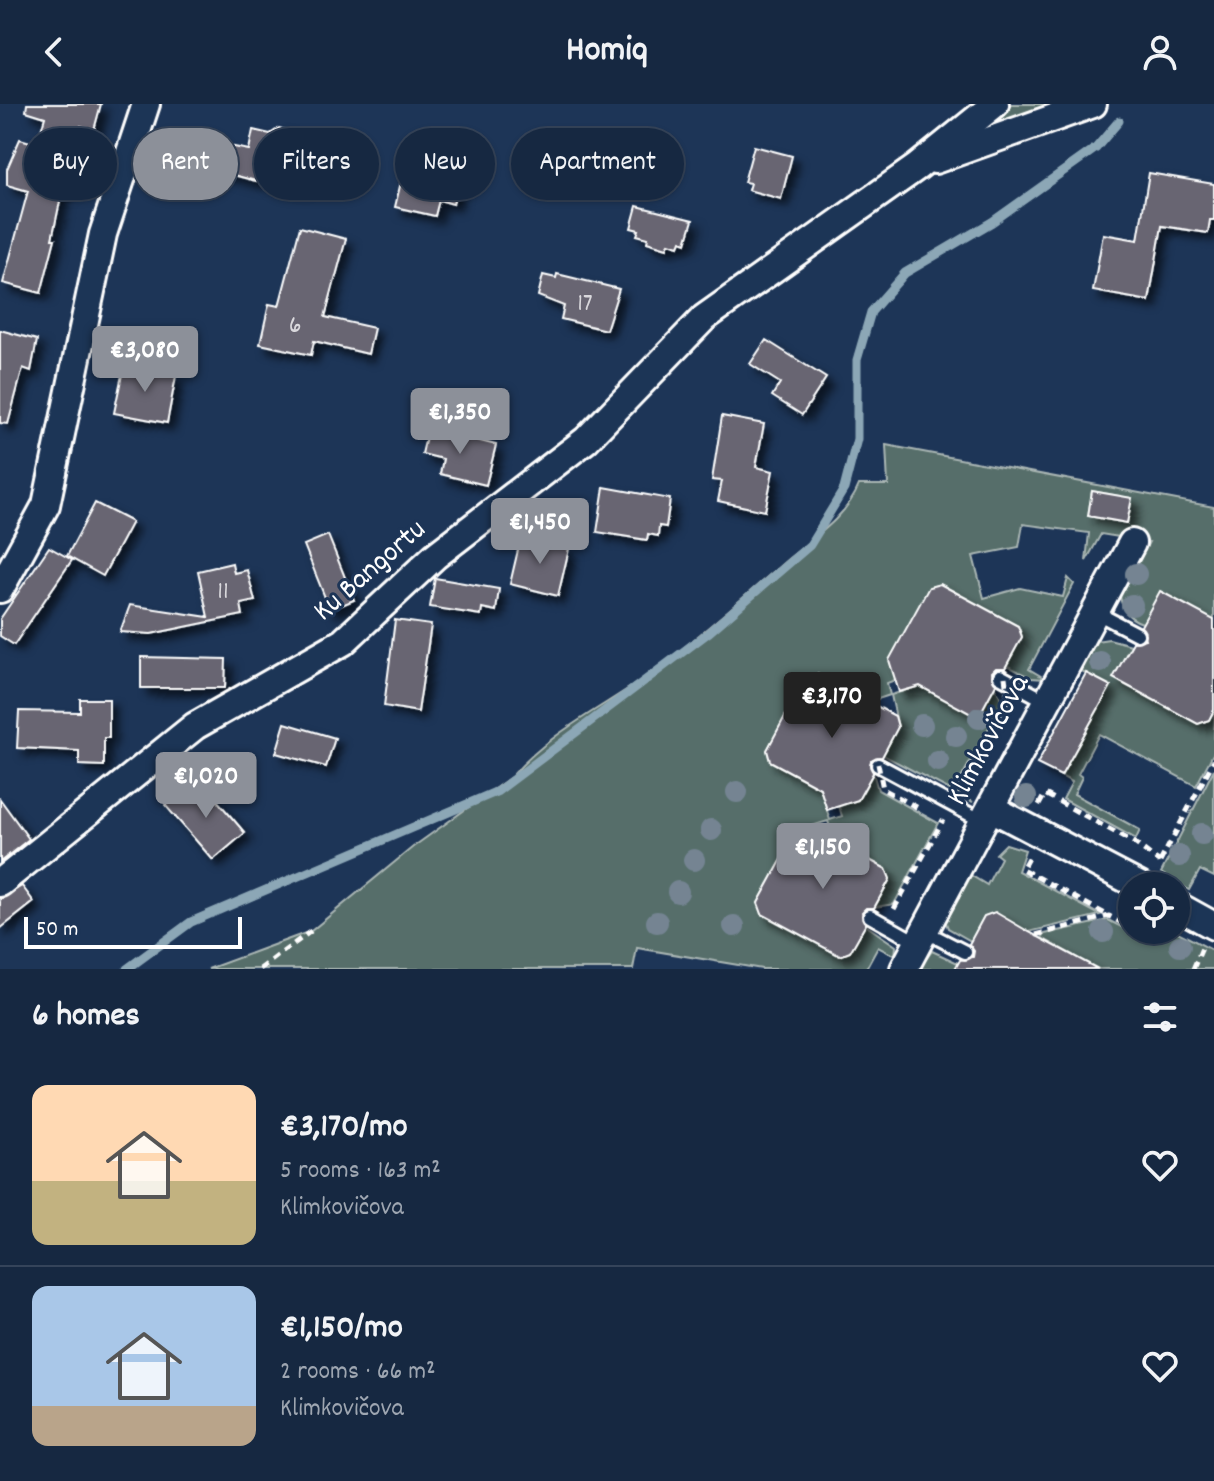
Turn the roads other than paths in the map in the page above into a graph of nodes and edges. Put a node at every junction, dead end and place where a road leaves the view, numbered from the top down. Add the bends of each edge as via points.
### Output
1 (146, 104) edge
2 (995, 104) edge
3 (1093, 104) edge
4 (917, 167) junction
5 (1132, 543) dead end
6 (0, 589) edge
7 (1095, 612) junction
8 (1137, 634) dead end
9 (1003, 676) road end
10 (1048, 702) junction
11 (878, 764) road end
12 (987, 815) junction
13 (1124, 872) edge
14 (0, 883) edge
15 (870, 916) dead end
16 (1190, 917) edge
17 (1209, 934) edge
18 (921, 937) junction
19 (965, 952) dead end
20 (904, 969) edge

1 - 6 street via 103,234 46,505
2 - 4 street, Ku Bangortu
3 - 4 street, Ku Bangortu
4 - 14 street, Ku Bangortu via 704,318 586,440 435,556 343,642 195,726
5 - 7 street, Klimkovičova
7 - 8 lane
7 - 10 street, Klimkovičova
9 - 10 lane
10 - 12 street, Klimkovičova
11 - 12 lane
12 - 13 street
12 - 18 street, Klimkovičova
15 - 18 lane
16 - 17 street
18 - 19 lane
18 - 20 street, Klimkovičova

